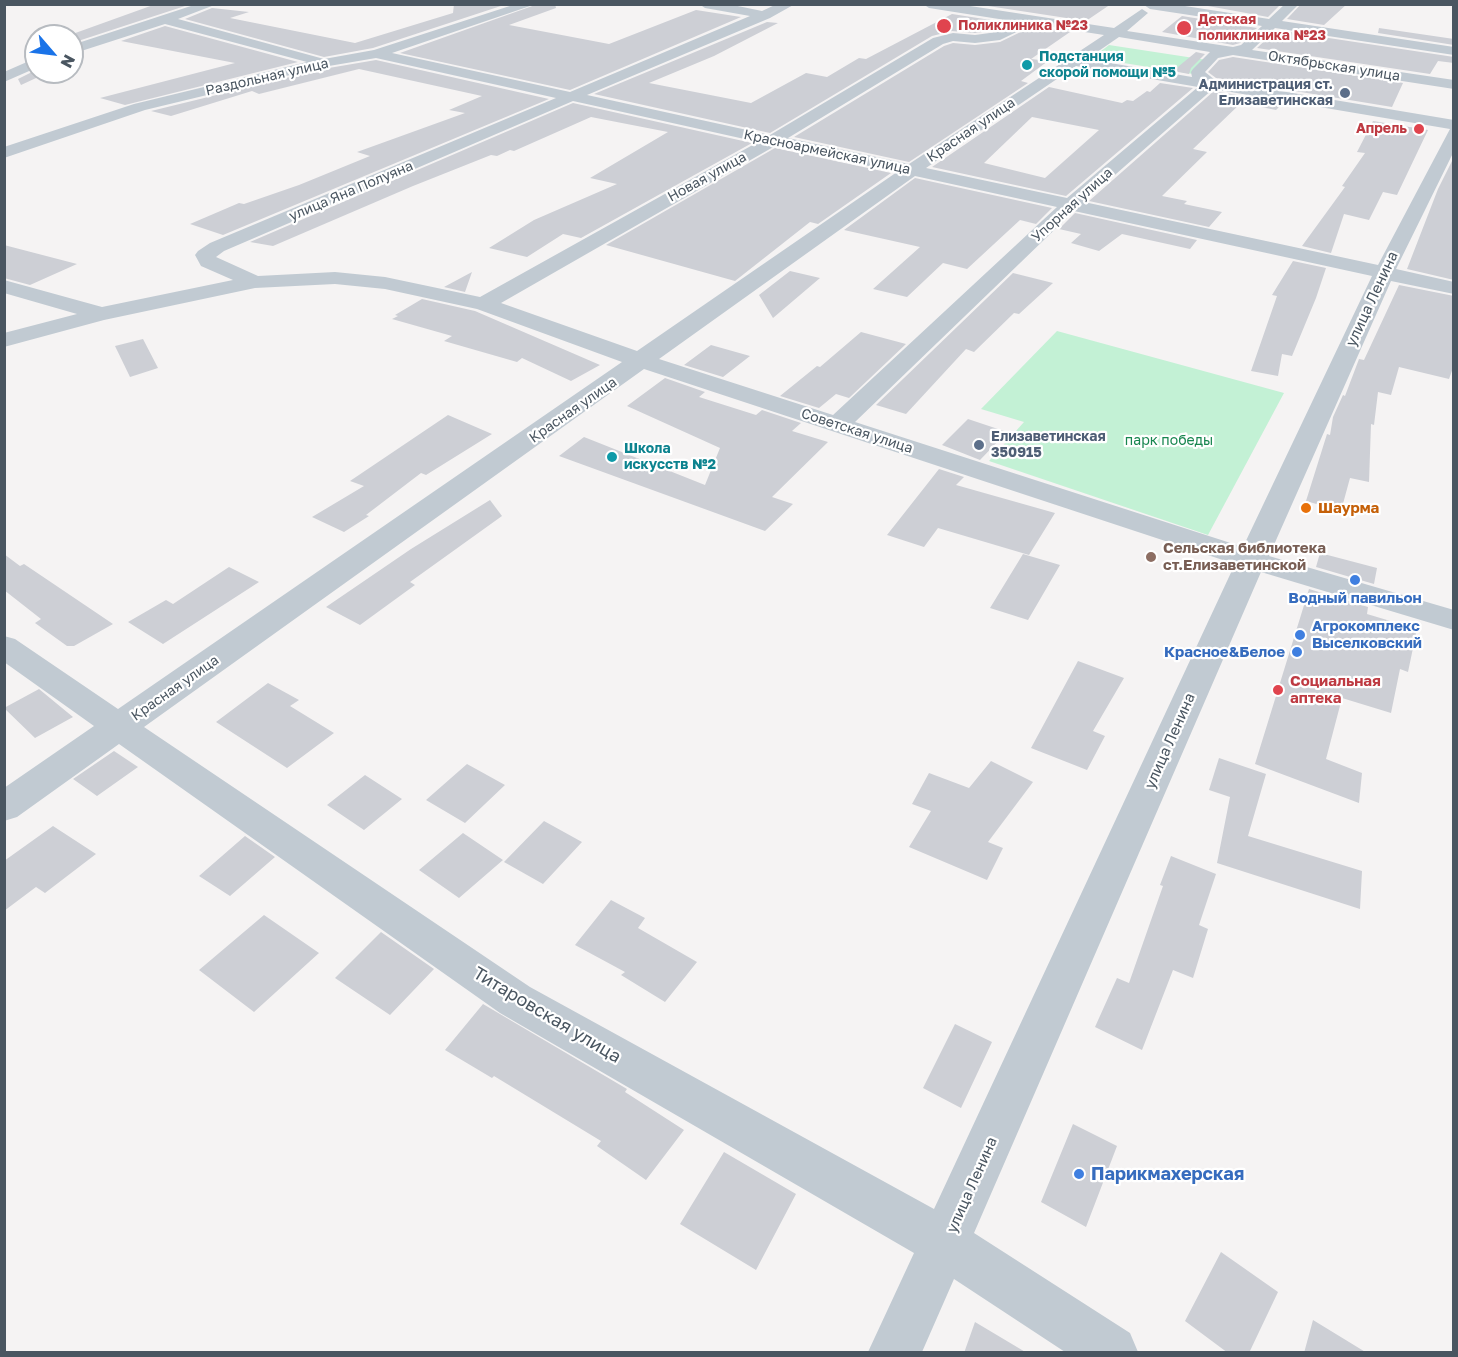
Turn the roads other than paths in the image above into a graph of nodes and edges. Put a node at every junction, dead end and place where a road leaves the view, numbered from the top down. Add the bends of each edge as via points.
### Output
1 (211, 4) edge
2 (530, 4) edge
3 (705, 4) edge
4 (789, 4) edge
5 (929, 4) edge
6 (1018, 4) edge
7 (1293, 4) edge
8 (197, 7) edge
9 (1148, 8) edge
10 (765, 15) junction
11 (1000, 15) junction
12 (164, 20) junction
13 (1031, 20) junction
14 (1272, 23) junction
15 (1116, 33) junction
16 (1169, 41) junction
17 (84, 46) edge
18 (1234, 50) junction
19 (1154, 51) dead end
20 (1454, 51) edge
21 (376, 54) junction
22 (1072, 61) junction
23 (322, 63) junction
24 (24, 68) edge
25 (4, 78) edge
26 (1210, 84) junction
27 (1454, 85) edge
28 (573, 97) junction
29 (1454, 125) edge
30 (1454, 133) edge
31 (773, 140) junction
32 (4, 153) edge
33 (912, 170) junction
34 (1070, 205) junction
35 (1384, 273) junction
36 (255, 282) junction
37 (4, 286) edge
38 (1454, 288) edge
39 (483, 304) junction
40 (101, 314) junction
41 (4, 340) edge
42 (642, 361) junction
43 (837, 424) junction
44 (1252, 560) junction
45 (1454, 620) edge
46 (4, 646) edge
47 (118, 727) junction
48 (4, 807) edge
49 (945, 1243) junction
50 (895, 1353) edge
51 (1110, 1353) edge

1 - 8 street
2 - 21 street, Раздольная улица
3 - 10 street
4 - 10 street, улица Яна Полуяна
5 - 11 street, Октябрьская улица
6 - 11 street
7 - 14 street
8 - 12 street
9 - 14 street
9 - 15 street, Красная улица
10 - 28 street, улица Яна Полуяна
11 - 13 street, Октябрьская улица
12 - 17 street
12 - 23 street
13 - 15 street, Октябрьская улица
13 - 31 street, Новая улица via 1000,36 938,41
14 - 18 street via 1246,48
14 - 20 street
15 - 16 street, Октябрьская улица
15 - 22 street, Красная улица
16 - 18 street, Октябрьская улица
16 - 19 street
18 - 26 street via 1213,55 1198,72
18 - 27 street, Октябрьская улица
21 - 23 street, Раздольная улица
21 - 28 street, Красноармейская улица
22 - 26 street
22 - 33 street, Красная улица
23 - 32 street, Раздольная улица via 140,107
24 - 25 street
26 - 29 street
26 - 34 street, Упорная улица
28 - 31 street, Красноармейская улица
28 - 36 street, улица Яна Полуяна via 205,255 208,262
30 - 35 street, улица Ленина
31 - 33 street, Красноармейская улица
31 - 39 street, Новая улица
33 - 34 street, Красноармейская улица
33 - 42 street, Красная улица
34 - 35 street, Красноармейская улица
34 - 43 street, Упорная улица
35 - 38 street, Красноармейская улица
35 - 44 street, улица Ленина
36 - 39 street, Советская улица via 335,278
36 - 40 street
37 - 40 street
39 - 42 street, Советская улица
40 - 41 street
42 - 43 street, Советская улица
42 - 47 street, Красная улица
43 - 44 street, Советская улица
44 - 45 street, Советская улица
44 - 49 street, улица Ленина
46 - 47 street, Титаровская улица
47 - 48 street, Красная улица
47 - 49 street, Титаровская улица via 515,1000
49 - 50 street, улица Ленина
49 - 51 street, Титаровская улица

